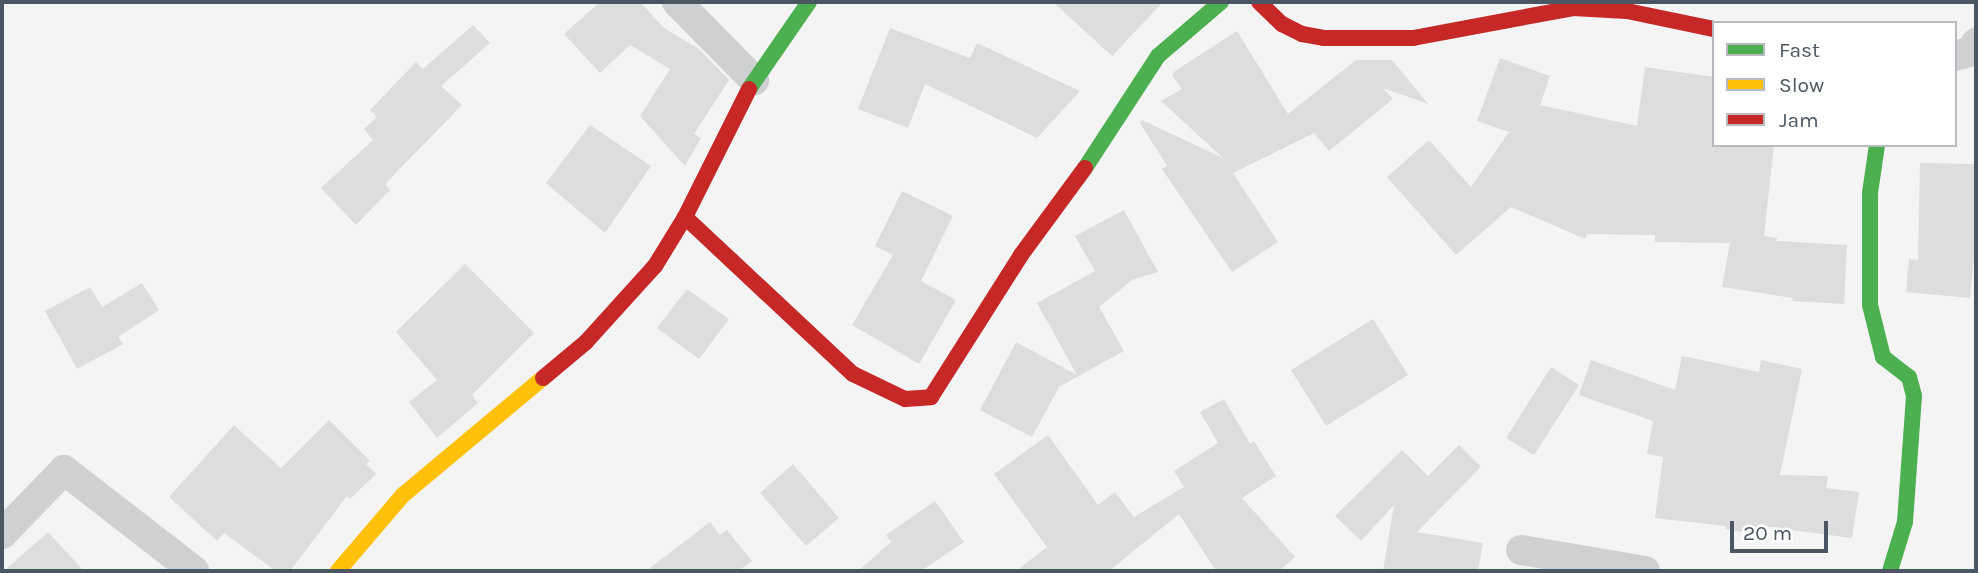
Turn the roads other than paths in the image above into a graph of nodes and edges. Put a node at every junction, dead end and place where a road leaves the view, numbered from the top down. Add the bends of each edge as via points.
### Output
1 (677, 2) edge
2 (809, 2) edge
3 (1221, 2) edge
4 (1259, 2) edge
5 (1712, 29) edge
6 (754, 80) junction
7 (1877, 147) edge
8 (685, 217) junction
9 (2, 534) edge
10 (1521, 550) dead end
11 (194, 571) edge
12 (338, 571) edge
13 (1645, 571) edge
14 (1890, 571) edge

1 - 6 street
2 - 6 street
3 - 8 street via 1158,56 1021,255 931,397 905,399 853,374
4 - 5 street via 1282,24 1324,38 1413,38 1573,8 1627,11
6 - 8 street
7 - 14 street via 1870,193 1870,306 1883,357 1909,377 1914,396 1905,522
8 - 12 street via 655,266 617,311 404,495
9 - 11 street via 64,470
10 - 13 street

